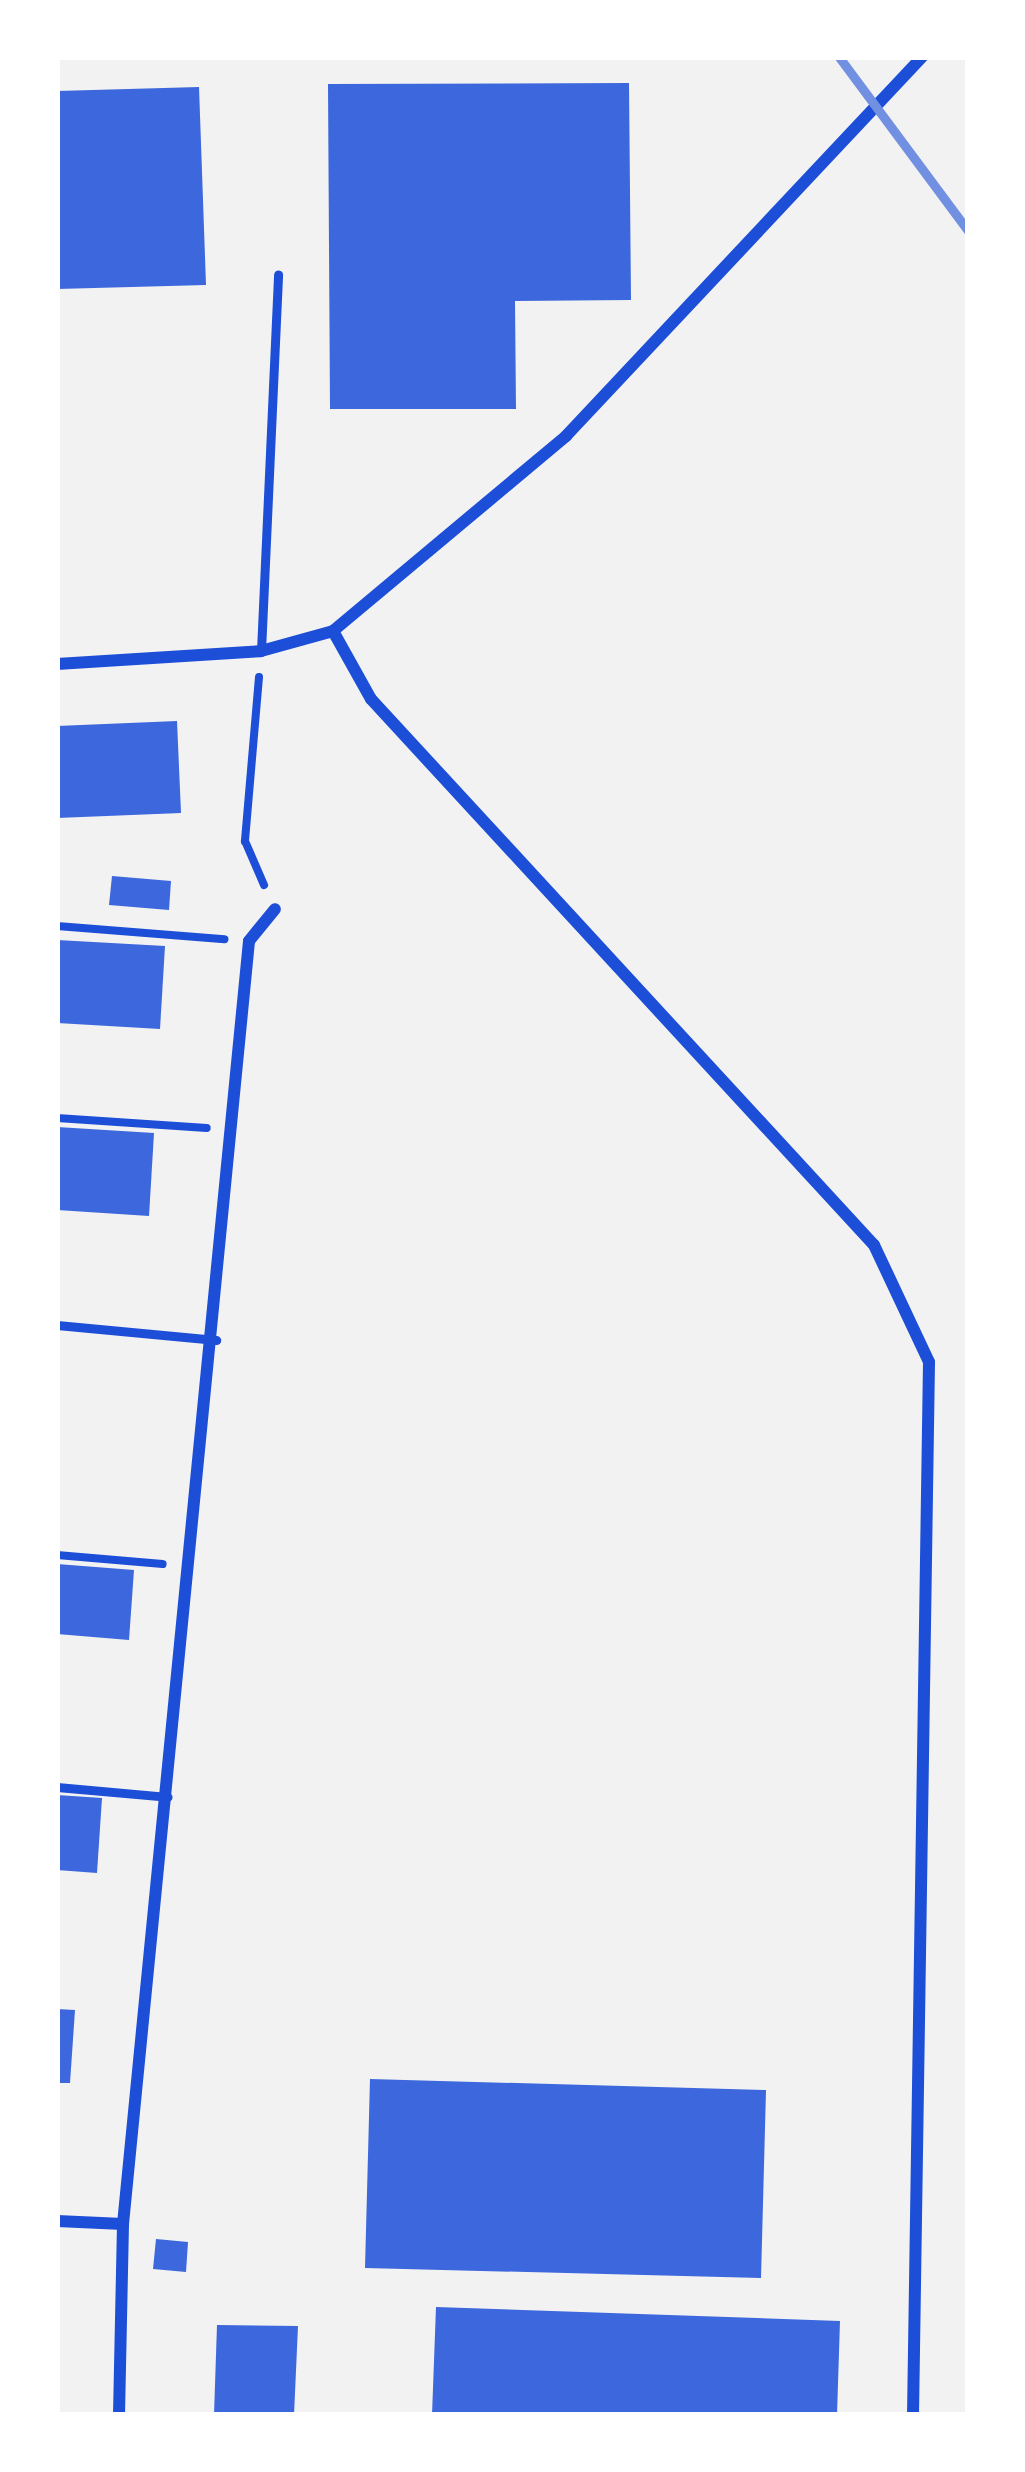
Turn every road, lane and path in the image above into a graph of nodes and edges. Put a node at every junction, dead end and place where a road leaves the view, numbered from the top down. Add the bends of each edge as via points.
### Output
1 (922, 57) edge
2 (278, 274) dead end
3 (333, 631) junction
4 (261, 651) junction
5 (57, 664) edge
6 (274, 909) joint
7 (57, 926) edge
8 (249, 941) junction
9 (57, 1118) edge
10 (233, 1130) junction
11 (57, 1325) edge
12 (215, 1340) junction
13 (57, 1555) edge
14 (194, 1566) junction
15 (57, 1786) edge
16 (167, 1797) junction
17 (57, 2221) edge
18 (123, 2224) junction
19 (119, 2415) edge
20 (913, 2415) edge

1 - 3 street via 566,436
2 - 4 lane
3 - 4 street
3 - 20 street via 371,699 874,1245 928,1362
4 - 5 street
4 - 6 path via 245,842
6 - 8 street
7 - 8 path
8 - 10 street
9 - 10 path
10 - 12 street
11 - 12 lane
12 - 14 street
13 - 14 path
14 - 16 street
15 - 16 lane
16 - 18 street
17 - 18 street
18 - 19 street

